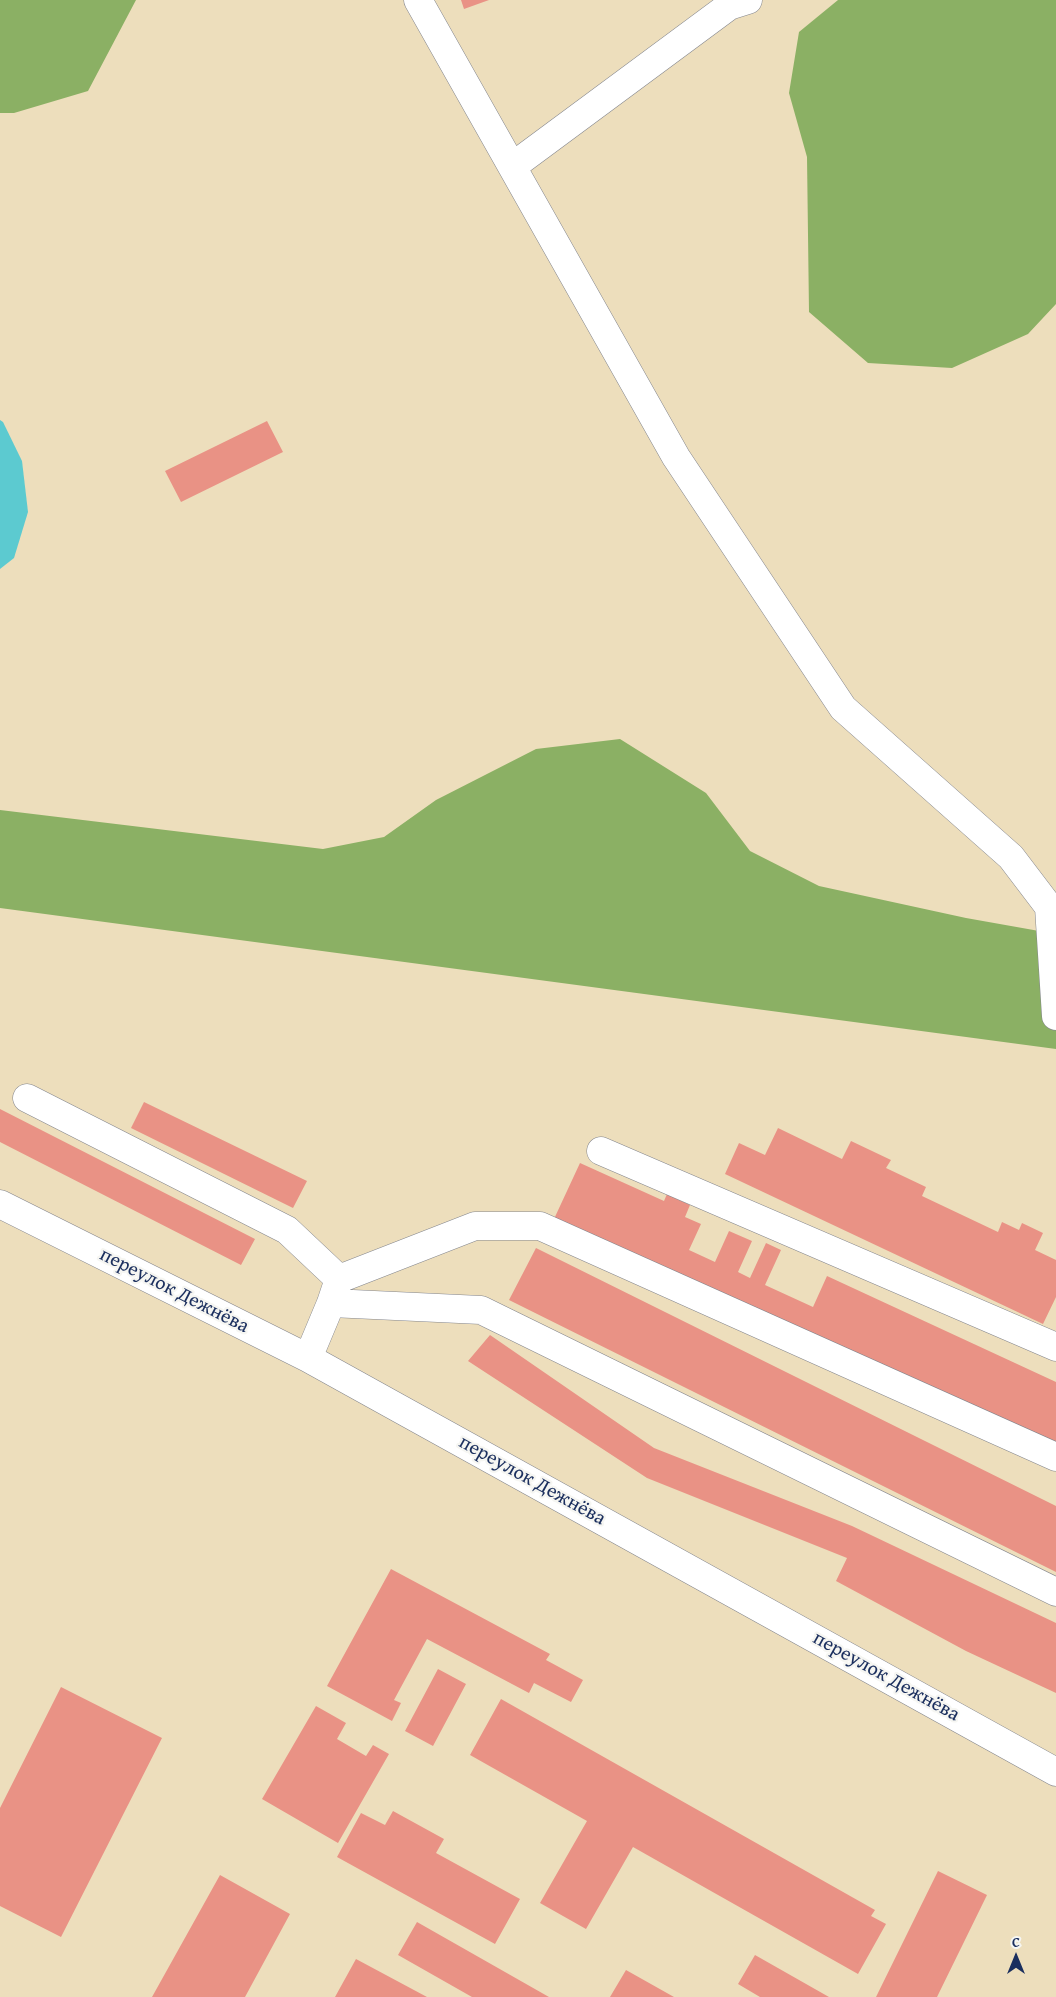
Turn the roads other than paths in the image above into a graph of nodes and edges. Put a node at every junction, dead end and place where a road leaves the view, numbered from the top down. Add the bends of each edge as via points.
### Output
1 (418, 0) edge
2 (748, 0) edge
3 (513, 166) junction
4 (1056, 1016) edge
5 (27, 1098) dead end
6 (601, 1151) dead end
7 (0, 1204) edge
8 (335, 1291) junction
9 (1056, 1347) edge
10 (308, 1358) junction
11 (1056, 1457) edge
12 (1056, 1592) edge
13 (1056, 1772) edge

1 - 3 street
2 - 3 street via 730,6
3 - 4 street via 676,457 843,708 1011,857 1049,907
5 - 8 street via 287,1230
6 - 9 street
7 - 10 street, переулок Дежнёва
8 - 10 street
8 - 11 street via 475,1226 540,1226
8 - 12 street via 481,1310
10 - 13 street, переулок Дежнёва

